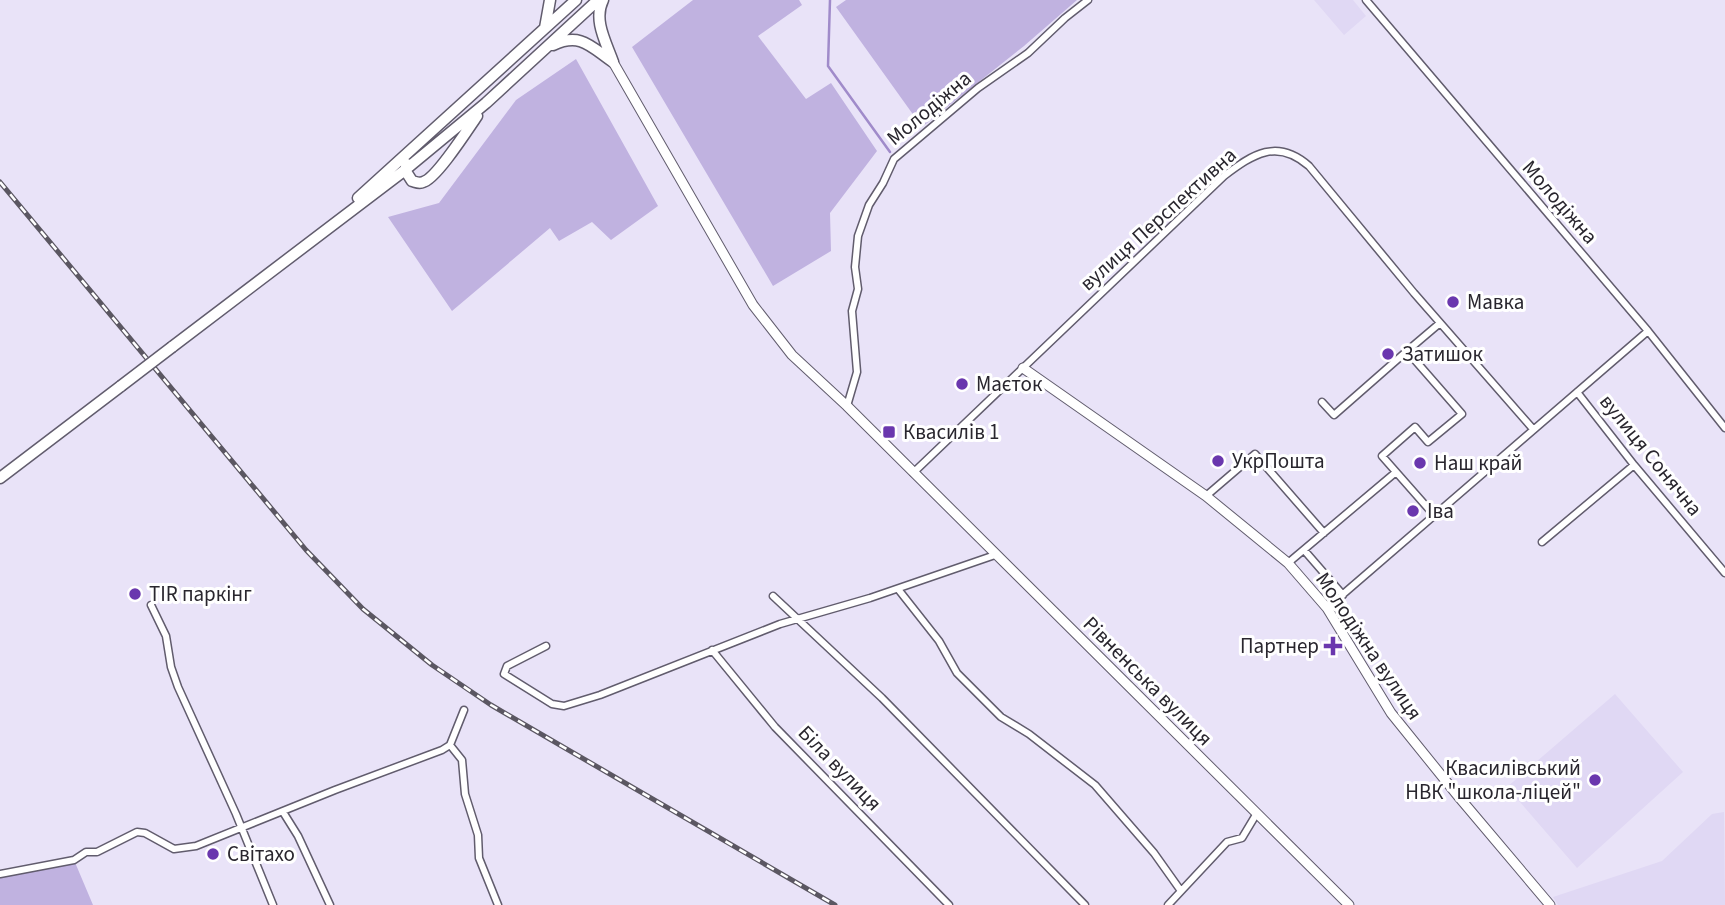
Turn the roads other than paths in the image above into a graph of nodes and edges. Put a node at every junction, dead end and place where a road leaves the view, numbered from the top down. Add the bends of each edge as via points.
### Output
1 (550, 0) edge
2 (576, 0) edge
3 (598, 0) edge
4 (603, 0) edge
5 (1088, 0) edge
6 (1366, 0) edge
7 (545, 28) junction
8 (544, 50) junction
9 (613, 62) junction
10 (486, 103) junction
11 (412, 148) junction
12 (405, 170) junction
13 (308, 244) junction
14 (1440, 323) junction
15 (1648, 331) junction
16 (1407, 351) junction
17 (1023, 368) junction
18 (1577, 392) junction
19 (1322, 402) dead end
20 (847, 406) junction
21 (1725, 428) edge
22 (1533, 429) junction
23 (1634, 465) junction
24 (1396, 472) junction
25 (913, 473) junction
26 (0, 478) edge
27 (1206, 496) junction
28 (1434, 515) junction
29 (1324, 533) junction
30 (1542, 542) dead end
31 (1304, 550) junction
32 (996, 555) junction
33 (1288, 563) junction
34 (1725, 573) edge
35 (898, 589) junction
36 (1343, 595) junction
37 (773, 596) dead end
38 (151, 605) dead end
39 (1327, 608) junction
40 (798, 619) junction
41 (546, 646) dead end
42 (712, 650) junction
43 (464, 710) dead end
44 (450, 745) junction
45 (283, 812) junction
46 (1257, 813) junction
47 (242, 830) junction
48 (0, 874) edge
49 (1181, 891) junction
50 (273, 905) edge
51 (330, 905) edge
52 (498, 905) edge
53 (948, 905) edge
54 (1085, 905) edge
55 (1168, 905) edge
56 (1349, 905) edge
57 (1550, 905) edge

1 - 7 highway
2 - 7 highway
3 - 8 highway
4 - 9 highway via 598,10
5 - 20 street, Молодіжна via 1028,54 978,88 894,159 858,236 858,289 852,311 857,372
6 - 15 street, Молодіжна
7 - 11 highway
8 - 9 highway via 575,39
8 - 10 highway
9 - 20 main road, Рівненська вулиця via 754,305 792,355
10 - 12 highway
10 - 12 highway via 428,179 412,181
11 - 12 highway
11 - 13 highway
12 - 13 highway
13 - 26 highway, bridge
14 - 16 street
14 - 17 street, вулиця Перспективна via 1308,166 1282,151 1261,152 1224,176
14 - 22 street, вулиця Перспективна
15 - 18 street
15 - 21 street, Молодіжна
16 - 19 street via 1334,415
16 - 24 street via 1462,414 1428,442 1415,427 1382,456
17 - 25 street, вулиця Перспективна
17 - 27 main road, Молодіжна вулиця
18 - 22 street
18 - 23 street, вулиця Сонячна
20 - 25 main road, Рівненська вулиця
22 - 28 street
23 - 30 street
23 - 34 street, вулиця Сонячна
24 - 28 street
24 - 29 street
25 - 32 main road, Рівненська вулиця
27 - 29 street via 1255,454
27 - 33 main road, Молодіжна вулиця
28 - 36 street
29 - 31 street
31 - 33 street
31 - 36 street
32 - 35 street
32 - 46 main road, Рівненська вулиця
33 - 39 main road, Молодіжна вулиця
35 - 40 street
35 - 49 street via 939,641 957,673 1001,717 1095,785
36 - 39 street
37 - 40 street
38 - 47 street via 166,636 178,687
39 - 57 main road, Молодіжна вулиця via 1391,713
40 - 42 street
40 - 54 street
41 - 42 street via 507,666 504,674 552,704 564,706
42 - 53 street, Біла вулиця via 775,727
43 - 44 street
44 - 45 street
44 - 52 street via 461,761 479,858
45 - 47 street
45 - 51 street
46 - 49 street via 1242,838 1227,842
46 - 56 main road, Рівненська вулиця
47 - 48 street via 174,849 137,832 74,860
47 - 50 street
49 - 55 street

